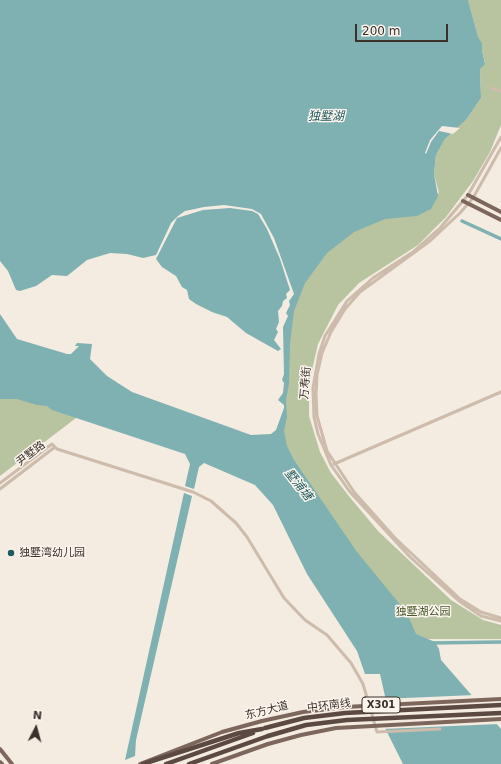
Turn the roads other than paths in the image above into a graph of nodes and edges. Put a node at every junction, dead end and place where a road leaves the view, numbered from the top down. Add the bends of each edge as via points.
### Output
1 (491, 88) dead end
2 (501, 91) edge
3 (501, 137) edge
4 (501, 148) edge
5 (468, 195) junction
6 (473, 198) junction
7 (464, 201) junction
8 (468, 203) junction
9 (501, 212) edge
10 (501, 220) edge
11 (448, 221) junction
12 (501, 392) edge
13 (53, 446) junction
14 (333, 465) junction
15 (0, 483) edge
16 (0, 489) edge
17 (501, 620) edge
18 (501, 700) edge
19 (501, 705) edge
20 (501, 713) edge
21 (501, 718) edge
22 (264, 729) junction
23 (440, 729) dead end
24 (0, 749) edge
25 (230, 749) junction
26 (12, 764) edge
27 (142, 764) edge
28 (166, 764) edge
29 (189, 764) edge
30 (198, 764) edge
31 (212, 764) edge

1 - 2 street
3 - 5 street, 万寿街
4 - 6 street, 万寿街
5 - 6 main road
5 - 7 street, 万寿街
6 - 8 street, 万寿街
6 - 9 main road
7 - 8 main road
7 - 11 street, 万寿街
8 - 10 main road
8 - 11 street, 万寿街
11 - 14 street, 万寿街 via 430,241 360,292 345,309 331,332 319,368 316,394 320,431
12 - 14 street
13 - 15 street, 尹墅路
13 - 16 street, 尹墅路
13 - 23 street via 193,492 211,501 236,523 247,537 284,598 305,620 327,635 352,663 363,684 377,732
14 - 17 street, 万寿街 via 366,506 429,571 470,606
18 - 27 main road, 东方大道 / X301, bridge via 345,707 303,712 222,732
19 - 22 highway, 中环南线, bridge via 345,712 304,718
20 - 25 highway, 中环南线, bridge via 347,720 306,725
21 - 31 main road, X301, bridge via 336,728 268,744
22 - 27 highway via 239,733
22 - 28 highway, 中环南线
24 - 26 main road
25 - 29 highway, 中环南线
25 - 30 highway

